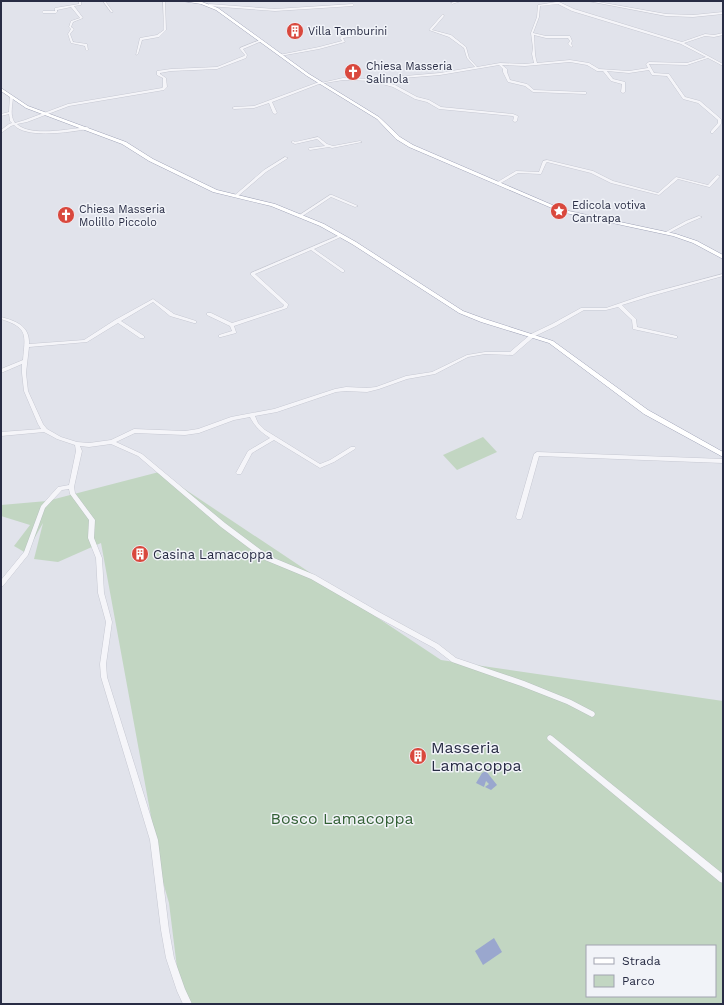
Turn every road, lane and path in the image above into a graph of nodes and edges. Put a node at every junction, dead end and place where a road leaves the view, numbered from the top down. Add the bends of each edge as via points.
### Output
1 (80, 1) edge
2 (104, 1) edge
3 (164, 1) edge
4 (184, 1) edge
5 (460, 1) edge
6 (589, 1) edge
7 (556, 2) edge
8 (452, 3) dead end
9 (209, 5) junction
10 (353, 5) dead end
11 (72, 6) junction
12 (112, 11) dead end
13 (43, 12) dead end
14 (723, 13) edge
15 (443, 15) dead end
16 (379, 31) dead end
17 (532, 34) junction
18 (723, 34) edge
19 (261, 41) junction
20 (682, 43) junction
21 (572, 46) dead end
22 (87, 50) dead end
23 (137, 54) dead end
24 (280, 55) junction
25 (708, 57) junction
26 (500, 64) junction
27 (536, 64) junction
28 (723, 65) edge
29 (476, 68) junction
30 (650, 69) junction
31 (604, 70) junction
32 (370, 80) junction
33 (320, 83) junction
34 (1, 89) edge
35 (623, 92) dead end
36 (585, 93) dead end
37 (270, 101) junction
38 (14, 102) junction
39 (234, 108) dead end
40 (10, 113) junction
41 (45, 113) junction
42 (275, 113) dead end
43 (1, 115) edge
44 (515, 121) dead end
45 (14, 124) junction
46 (87, 128) junction
47 (69, 130) junction
48 (94, 131) junction
49 (1, 132) edge
50 (712, 132) dead end
51 (292, 142) dead end
52 (360, 142) dead end
53 (332, 146) junction
54 (310, 149) dead end
55 (332, 152) dead end
56 (286, 158) dead end
57 (718, 176) dead end
58 (498, 182) junction
59 (236, 196) junction
60 (356, 206) dead end
61 (300, 216) junction
62 (700, 217) dead end
63 (666, 233) junction
64 (341, 236) junction
65 (312, 250) junction
66 (723, 258) edge
67 (343, 271) dead end
68 (723, 275) edge
69 (619, 305) junction
70 (209, 314) dead end
71 (1, 318) edge
72 (117, 321) junction
73 (194, 322) dead end
74 (232, 325) junction
75 (533, 335) junction
76 (221, 336) dead end
77 (142, 337) dead end
78 (675, 337) dead end
79 (26, 346) junction
80 (25, 361) junction
81 (1, 371) edge
82 (252, 415) junction
83 (45, 430) junction
84 (1, 434) edge
85 (273, 438) junction
86 (112, 442) junction
87 (77, 444) junction
88 (353, 448) dead end
89 (723, 455) edge
90 (723, 461) edge
91 (239, 473) dead end
92 (71, 487) junction
93 (519, 517) dead end
94 (1, 584) edge
95 (592, 714) dead end
96 (550, 738) dead end
97 (723, 879) edge
98 (188, 1004) edge

1 - 11 street via 80,4
2 - 12 street
3 - 23 street via 165,30 158,36 141,39
4 - 9 main road
5 - 8 street
6 - 14 street via 666,16
7 - 17 street via 539,5
7 - 20 street via 573,10
9 - 10 street via 274,10
9 - 19 main road
11 - 13 street via 55,9 57,12
11 - 22 street via 82,18 72,22 70,26 73,29 69,34 71,42 86,45
15 - 29 street via 430,30 450,36 465,48 468,58
16 - 24 street via 342,37 344,41
17 - 21 street via 569,37 569,44
17 - 27 street
18 - 20 street via 705,35
19 - 24 main road
19 - 41 street via 241,49 245,57 220,67 158,72 164,78 163,89 72,104
20 - 25 street
24 - 33 main road
25 - 28 street
25 - 30 street via 687,64 649,63 647,64
26 - 27 street
26 - 29 street
26 - 36 street via 505,69 509,81 526,85 533,91
27 - 31 street via 570,61
29 - 32 street
30 - 31 street via 629,72
30 - 50 street via 653,74 668,75 684,98 699,102 720,120
31 - 35 street via 612,80 624,83
32 - 33 street via 343,79
32 - 44 street via 394,86 440,108 514,115
33 - 37 street
33 - 58 main road via 378,118 404,142
34 - 38 main road via 11,96
37 - 39 street via 254,107
37 - 42 street
38 - 40 street
38 - 41 main road
40 - 43 street
40 - 45 street
41 - 45 street
41 - 46 main road
45 - 47 street via 42,133
45 - 49 street
46 - 47 street
46 - 48 main road
47 - 48 street
48 - 59 main road via 124,143 199,184
51 - 53 street via 319,138 326,145
52 - 53 street
53 - 54 street
53 - 55 street
56 - 59 street via 265,171
57 - 58 street via 709,186 677,178 659,194 612,182 592,172 547,161 544,162 540,173 517,172
58 - 63 main road via 563,211
59 - 61 main road via 273,205
60 - 61 street via 331,196
61 - 64 main road
62 - 63 street
63 - 66 main road via 695,242
64 - 65 street
64 - 75 main road via 461,312 475,319
65 - 67 street
65 - 74 street via 252,274 287,307
68 - 69 street
69 - 75 street via 606,309 582,309
69 - 78 street via 634,320 635,328
70 - 74 street
71 - 79 street via 22,327 26,332
72 - 73 street via 153,300 172,315
72 - 77 street
72 - 79 street via 85,341
74 - 76 street via 234,332
75 - 82 street via 510,354 485,353 467,356 433,373 367,390 335,391 275,411
75 - 89 main road via 560,348 646,412
79 - 80 street
80 - 81 street
80 - 83 street via 26,391
82 - 85 street via 256,424
82 - 86 street via 185,433 134,431
83 - 84 street
83 - 87 street via 58,438
85 - 88 street via 320,466
85 - 91 street via 250,452
86 - 87 street
86 - 95 street via 140,455 223,525 267,558 313,577 436,646 454,660 522,683
87 - 92 street via 79,451
90 - 93 street via 537,454
92 - 94 street via 60,488 47,501 26,553
92 - 98 street via 72,493 92,520 91,538 99,558 101,593 108,622 104,677 154,840 170,958
96 - 97 street

